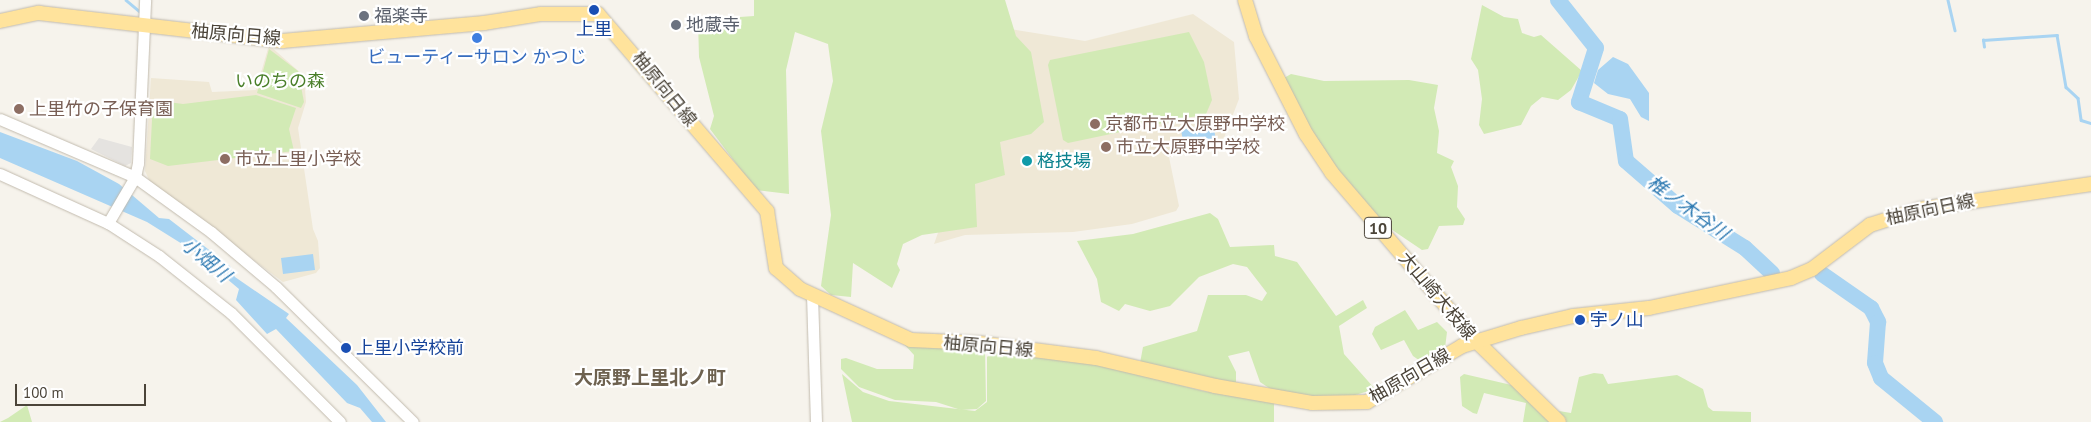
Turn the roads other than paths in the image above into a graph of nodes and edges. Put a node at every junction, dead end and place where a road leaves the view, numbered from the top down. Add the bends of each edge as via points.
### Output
1 (146, 0) edge
2 (1245, 0) edge
3 (0, 21) edge
4 (146, 26) junction
5 (0, 119) edge
6 (0, 174) edge
7 (135, 177) junction
8 (2091, 184) edge
9 (108, 223) junction
10 (812, 295) junction
11 (1475, 340) junction
12 (340, 422) edge
13 (413, 422) edge
14 (816, 422) edge
15 (1559, 422) edge

1 - 4 street
2 - 11 main road, 大山崎大枝線 / 10 via 1256,36 1306,134 1332,174
3 - 4 main road, 柚原向日線 via 39,12
4 - 7 street
4 - 10 main road, 柚原向日線 via 282,41 484,23 541,14 601,14 767,211 776,268
5 - 7 street
6 - 9 street
7 - 9 street
7 - 13 street via 211,232 276,287
8 - 11 main road, 柚原向日線 via 1920,209 1870,225 1812,269 1791,278 1649,308 1573,316
9 - 12 street via 160,256 231,314
10 - 11 main road, 柚原向日線 via 910,340 979,344 1096,358 1215,386 1312,403 1367,402
10 - 14 street
11 - 15 main road, 大山崎大枝線 / 10

